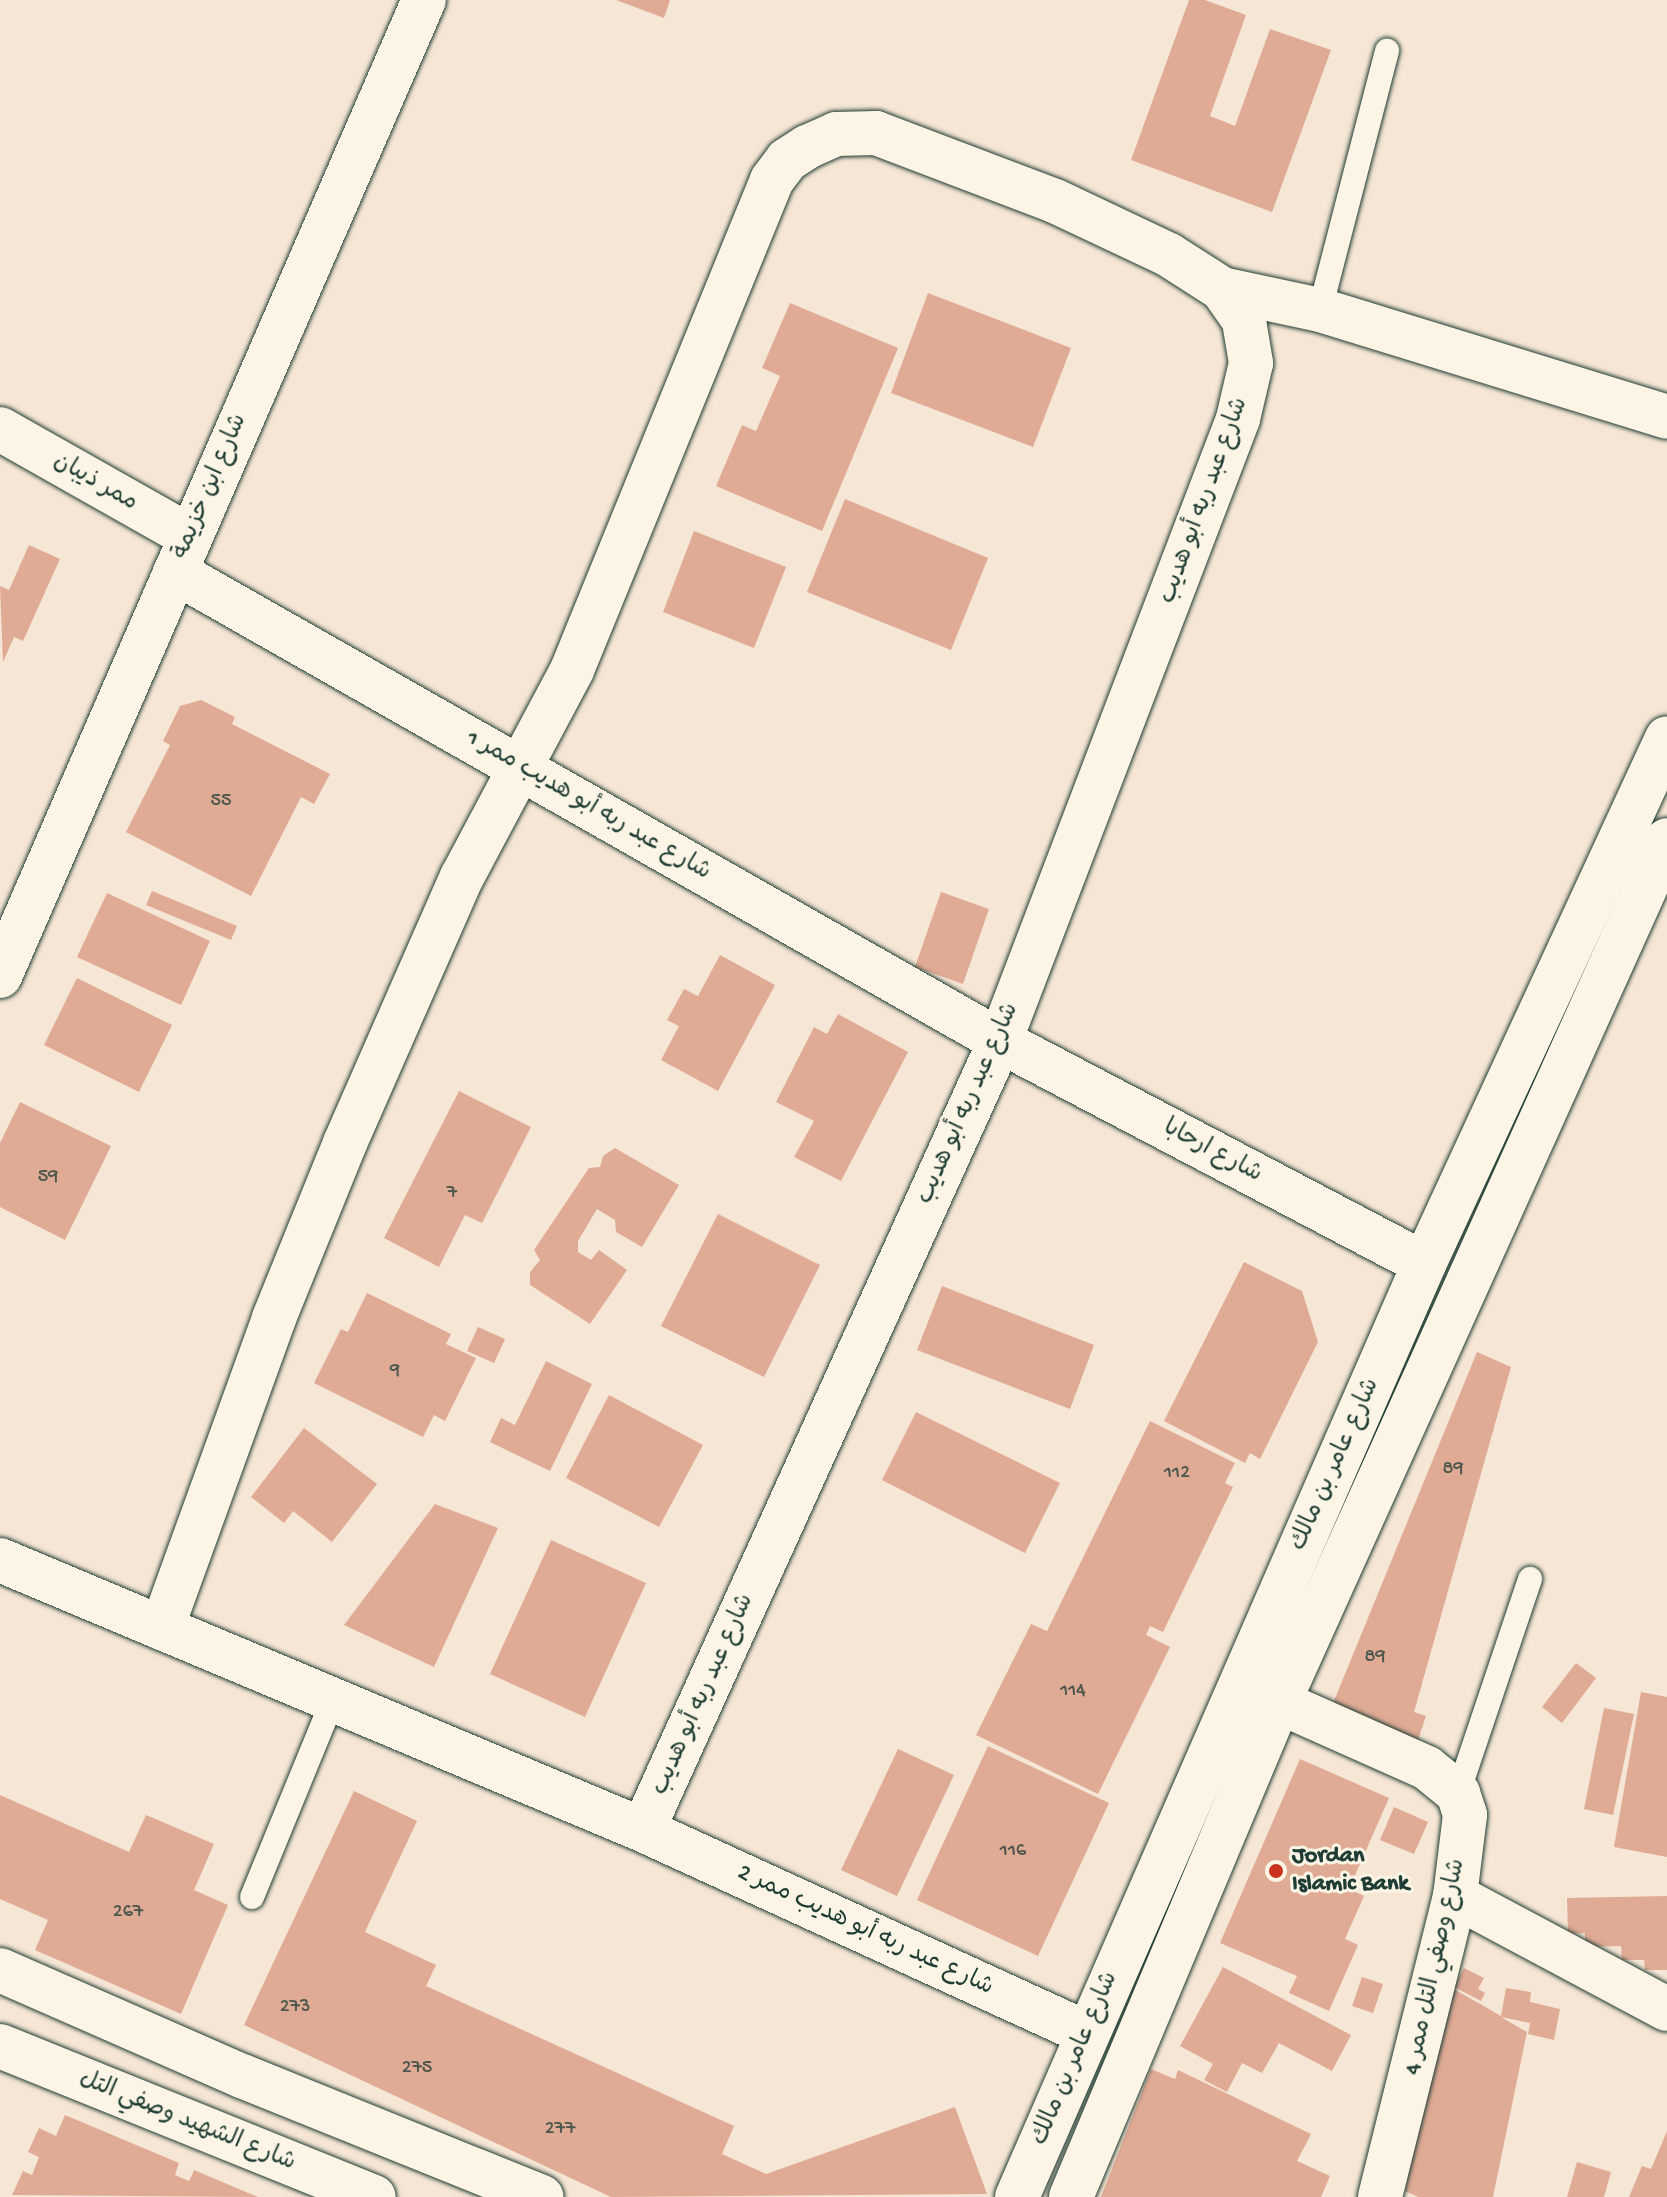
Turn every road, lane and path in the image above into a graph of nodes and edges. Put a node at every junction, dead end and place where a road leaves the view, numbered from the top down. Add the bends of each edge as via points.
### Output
1 (424, 0) edge
2 (1387, 51) dead end
3 (1222, 289) junction
4 (1320, 310) junction
5 (1667, 417) edge
6 (0, 429) edge
7 (182, 554) junction
8 (1667, 738) edge
9 (521, 767) junction
10 (1667, 840) edge
11 (0, 976) edge
12 (1000, 1041) junction
13 (1424, 1264) junction
14 (0, 1560) edge
15 (1530, 1579) dead end
16 (162, 1628) junction
17 (332, 1702) junction
18 (1279, 1702) junction
19 (1458, 1793) junction
20 (643, 1830) junction
21 (1455, 1896) junction
22 (252, 1897) dead end
23 (0, 1970) edge
24 (1667, 2009) edge
25 (1087, 2033) junction
26 (0, 2046) edge
27 (374, 2197) edge
28 (542, 2197) edge
29 (1017, 2197) edge
30 (1071, 2197) edge
31 (1380, 2197) edge

1 - 7 street, شارع ابن خزيمة
2 - 4 lane
3 - 4 street
3 - 9 street, شارع عبد ربه أبو هديب via 1169,255 1055,201 887,136 836,134 787,160 761,201 626,548 572,670
3 - 12 street, شارع عبد ربه أبو هديب via 1244,321 1251,363 1238,419
4 - 5 street
6 - 7 street, ممر ذيبان
7 - 9 street, شارع عبد ربه أبو هديب ممر 1
7 - 11 street, شارع ابن خزيمة
8 - 13 street, شارع عامر بن مالك
9 - 12 street, شارع عبد ربه أبو هديب ممر 1
9 - 16 street, شارع عبد ربه أبو هديب via 462,877 345,1143 274,1318
10 - 18 street, شارع عامر بن مالك
12 - 13 street, شارع ارحابا
12 - 20 street, شارع عبد ربه أبو هديب
13 - 25 street, شارع عامر بن مالك
14 - 16 street
15 - 19 lane
16 - 17 street
17 - 20 street
17 - 22 lane
18 - 19 street via 1427,1768
18 - 30 street, شارع عامر بن مالك
19 - 21 street, شارع وصفي التل ممر 4 via 1465,1815
20 - 25 street, شارع عبد ربه أبو هديب ممر 2
21 - 24 street
21 - 31 street, شارع وصفي التل ممر 4
23 - 28 street via 242,2076
25 - 29 street, شارع عامر بن مالك
26 - 27 street, شارع الشهيد وصفي التل

